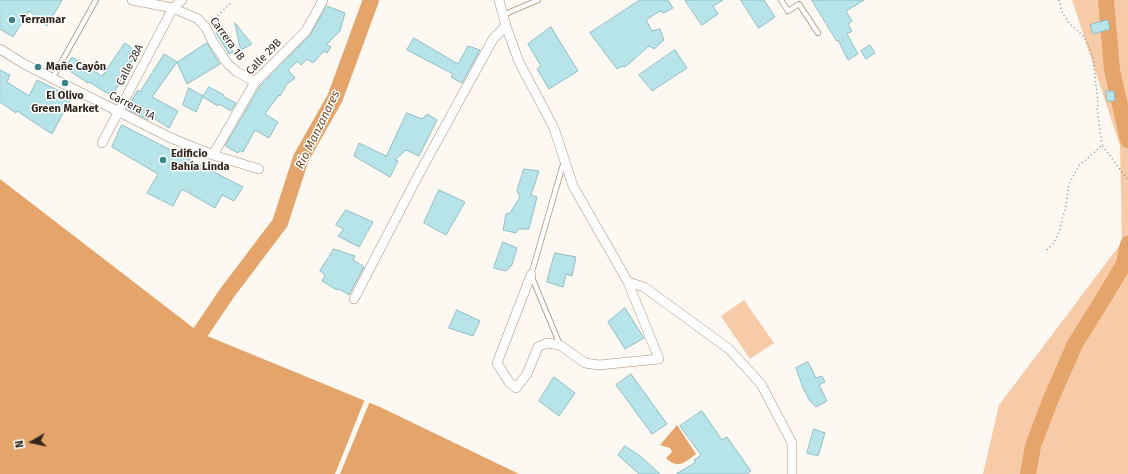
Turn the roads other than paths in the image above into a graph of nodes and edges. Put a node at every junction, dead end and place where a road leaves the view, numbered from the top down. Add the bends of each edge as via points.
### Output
1 (96, 0) edge
2 (132, 0) edge
3 (182, 0) edge
4 (323, 0) edge
5 (499, 0) edge
6 (538, 0) edge
7 (781, 0) edge
8 (174, 8) junction
9 (503, 15) junction
10 (506, 26) junction
11 (818, 33) dead end
12 (0, 49) edge
13 (52, 79) junction
14 (256, 82) junction
15 (118, 112) junction
16 (102, 143) dead end
17 (213, 154) junction
18 (564, 160) junction
19 (259, 169) dead end
20 (531, 275) junction
21 (628, 282) junction
22 (354, 300) dead end
23 (560, 345) junction
24 (792, 474) edge

1 - 13 lane
2 - 8 street, Carrera 1B
3 - 8 street, Calle 28A
4 - 14 street, Calle 29B via 306,31
5 - 9 street
6 - 9 lane
7 - 11 lane via 788,11 800,4
8 - 14 street, Carrera 1B via 198,19 227,63 237,72
8 - 15 street, Calle 28A
9 - 10 street
10 - 18 street via 519,62 554,128
10 - 22 street via 493,39
12 - 13 street, Carrera 1A
13 - 15 street, Carrera 1A
14 - 17 street, Calle 29B
15 - 16 street, Calle 28A
15 - 17 street, Carrera 1A via 171,138
17 - 19 street, Carrera 1A
18 - 20 lane
18 - 21 street via 573,186
20 - 23 lane
20 - 23 street via 497,363 516,388 527,374 538,347 547,343
21 - 23 street via 659,359 599,365 585,363
21 - 24 street via 644,287 729,349 760,384 792,443

